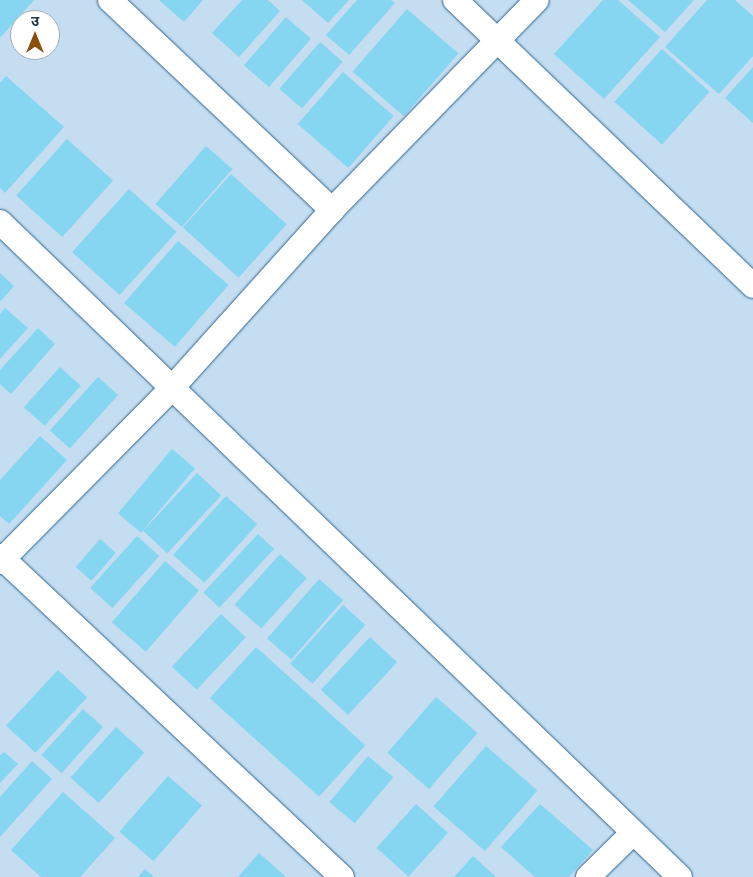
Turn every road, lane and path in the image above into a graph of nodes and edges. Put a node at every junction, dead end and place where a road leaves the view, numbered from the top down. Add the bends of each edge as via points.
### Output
1 (110, 0) edge
2 (455, 0) edge
3 (536, 0) edge
4 (497, 41) junction
5 (332, 210) junction
6 (0, 222) edge
7 (753, 286) edge
8 (171, 389) junction
9 (1, 559) edge
10 (633, 833) junction
11 (342, 877) edge
12 (588, 877) edge
13 (680, 877) edge

1 - 5 lane
2 - 4 lane
3 - 4 lane
4 - 5 lane
4 - 7 lane
5 - 8 lane
6 - 8 lane
8 - 9 lane
8 - 10 lane
9 - 11 lane
10 - 12 lane
10 - 13 lane

